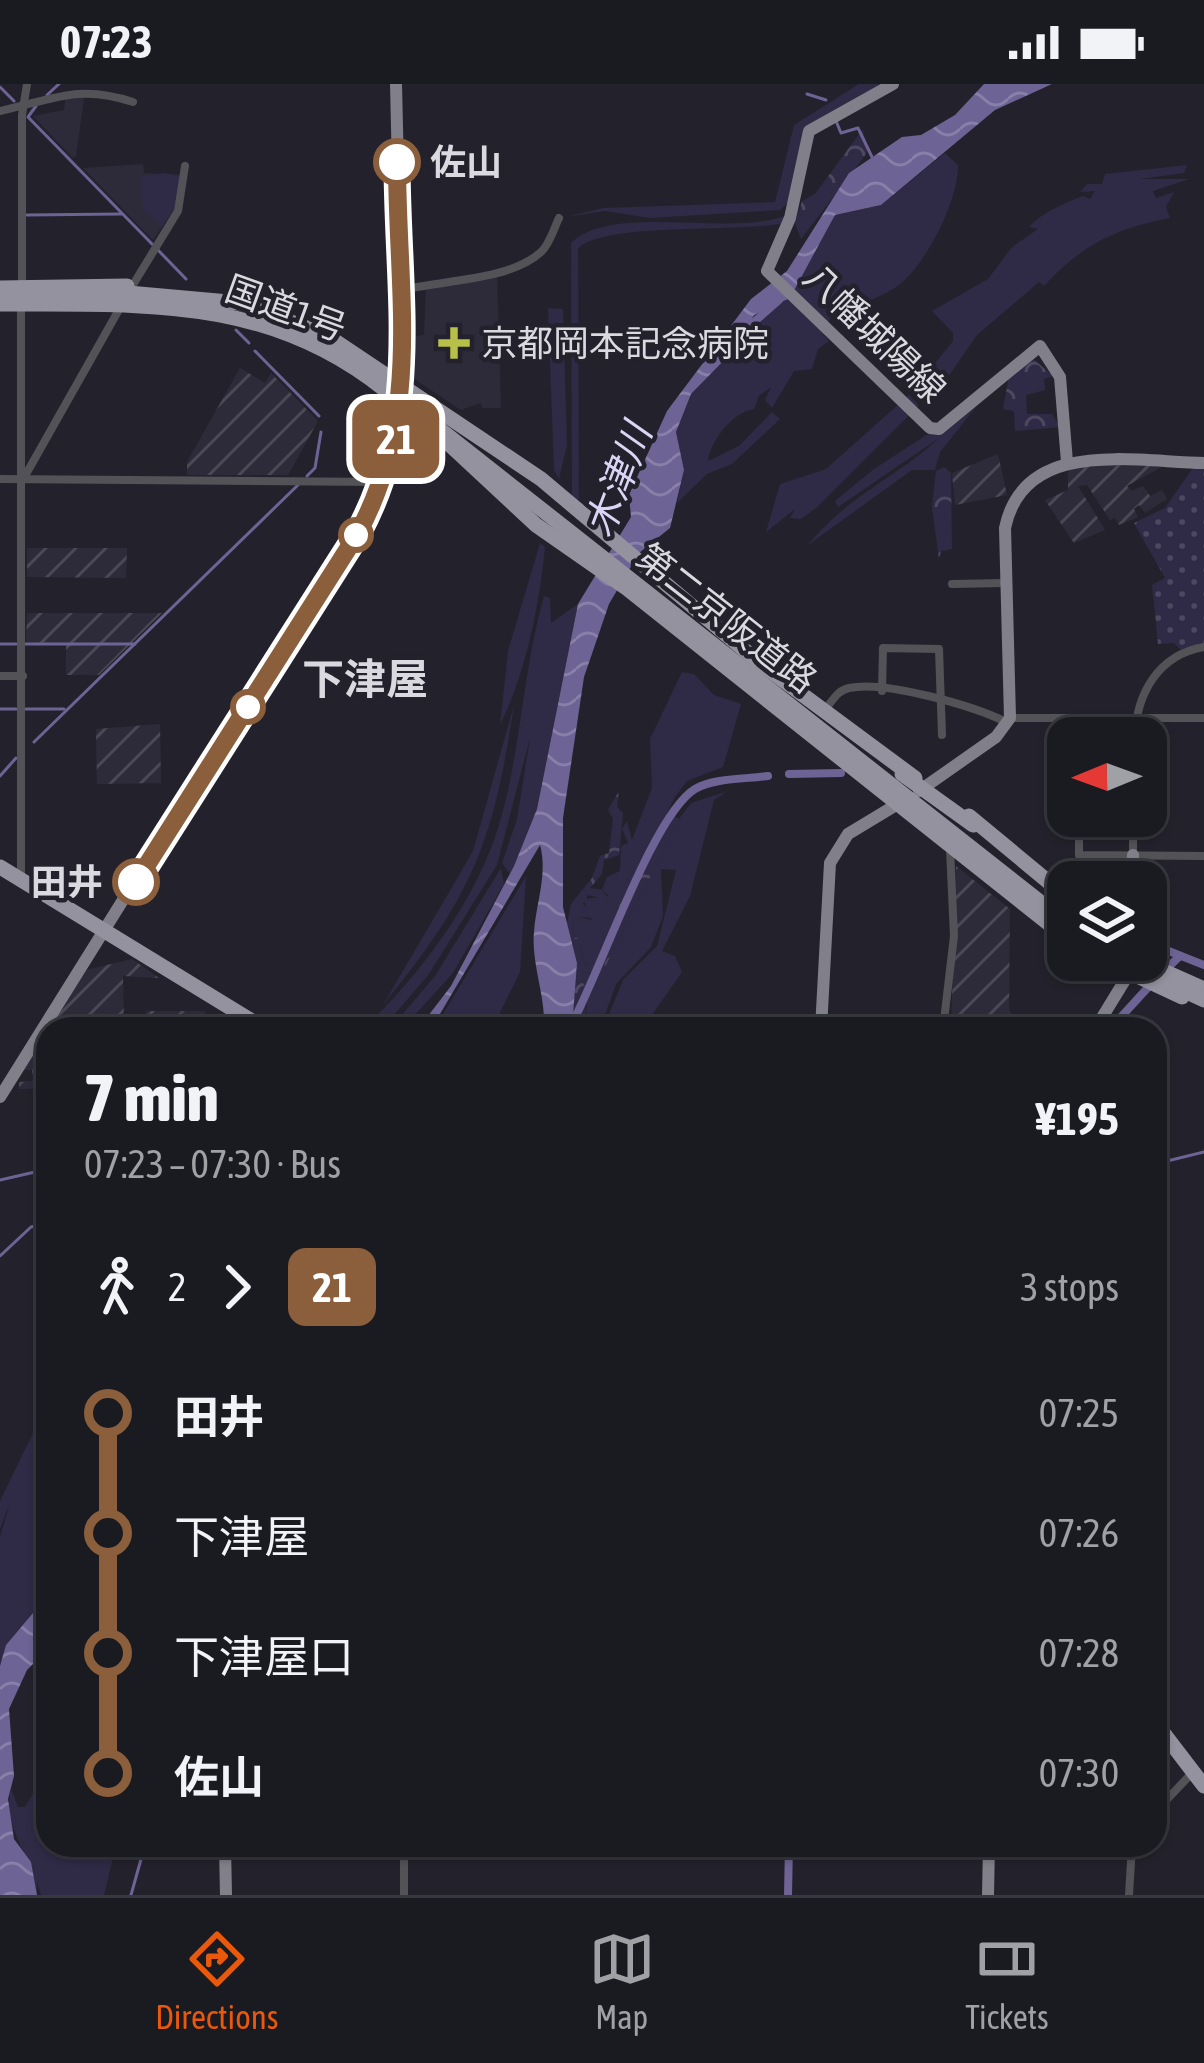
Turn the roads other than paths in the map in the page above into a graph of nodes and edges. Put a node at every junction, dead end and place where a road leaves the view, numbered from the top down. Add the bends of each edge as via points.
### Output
1 (26, 84) edge
2 (396, 84) edge
3 (893, 84) edge
4 (133, 102) dead end
5 (23, 105) junction
6 (0, 110) edge
7 (185, 166) dead end
8 (559, 218) dead end
9 (398, 291) junction
10 (55, 295) junction
11 (8, 296) edge
12 (126, 301) junction
13 (41, 308) junction
14 (206, 315) junction
15 (253, 320) junction
16 (393, 388) junction
17 (480, 437) junction
18 (1067, 462) junction
19 (1204, 464) edge
20 (470, 466) junction
21 (22, 478) junction
22 (0, 479) edge
23 (382, 482) junction
24 (631, 575) junction
25 (1005, 583) junction
26 (952, 584) dead end
27 (1204, 647) edge
28 (0, 676) edge
29 (23, 676) junction
30 (882, 691) junction
31 (942, 698) junction
32 (829, 706) dead end
33 (1136, 717) edge
34 (1204, 718) edge
35 (1047, 719) edge
36 (1167, 719) edge
37 (1010, 721) junction
38 (824, 727) junction
39 (942, 735) dead end
40 (927, 786) junction
41 (899, 803) junction
42 (1079, 837) edge
43 (1133, 837) edge
44 (950, 849) junction
45 (1133, 855) junction
46 (1204, 856) edge
47 (1133, 861) edge
48 (11, 872) edge
49 (1047, 886) edge
50 (1047, 886) edge
51 (1047, 889) edge
52 (1047, 907) edge
53 (1047, 921) edge
54 (1047, 922) edge
55 (103, 934) junction
56 (1167, 980) edge
57 (1118, 981) edge
58 (1163, 981) edge
59 (1204, 997) edge
60 (51, 1017) edge
61 (235, 1017) edge
62 (245, 1017) edge
63 (822, 1017) edge
64 (945, 1017) edge
65 (1098, 1017) edge
66 (36, 1040) edge
67 (0, 1097) edge
68 (1167, 1733) edge
69 (1200, 1773) edge
70 (1167, 1802) edge
71 (225, 1857) edge
72 (404, 1857) edge
73 (989, 1857) edge
74 (1131, 1857) edge
75 (226, 1895) edge
76 (404, 1895) edge
77 (988, 1895) edge
78 (1129, 1895) edge

1 - 5 street
2 - 9 main road
3 - 18 main road, 八幡城陽線 via 808,131 790,218 767,272 939,429 1040,346 1063,388
4 - 5 street via 74,88
5 - 6 street
5 - 11 street
7 - 12 street via 178,212
8 - 9 street via 533,256
9 - 16 main road via 403,363
10 - 11 highway
10 - 12 highway
10 - 13 highway
11 - 13 highway
11 - 21 street
11 - 24 highway, 第二京阪道路, bridge via 197,298 296,324 365,362
12 - 13 highway
12 - 14 highway
12 - 15 highway, 国道1号
12 - 16 highway, 国道1号 via 178,291 290,311 365,352
12 - 21 street
14 - 15 highway
14 - 16 highway via 281,334
15 - 16 highway, 国道1号
16 - 17 highway, 国道1号
16 - 20 highway, 国道1号
16 - 23 main road
17 - 24 highway
17 - 40 highway, 国道1号
18 - 19 main road
18 - 25 main road via 1036,476 1012,502
20 - 24 highway, bridge
20 - 41 highway, 国道1号, bridge
21 - 22 street
21 - 23 street
21 - 29 street
23 - 55 main road via 358,533
24 - 38 highway, 第二京阪道路, bridge
25 - 26 street
25 - 37 main road
27 - 33 street via 1165,665 1144,688
28 - 29 street
29 - 48 street
30 - 31 street
30 - 31 street via 883,648 939,649
30 - 32 street via 847,688
31 - 37 street
31 - 39 street
34 - 36 street
35 - 37 street
37 - 40 main road
38 - 49 highway, bridge via 973,825
38 - 51 highway, 第二京阪道路, bridge
38 - 52 highway, 第二京阪道路, bridge
38 - 53 highway, bridge
40 - 41 main road, bridge
40 - 50 highway, 国道1号
41 - 44 highway, 国道1号
41 - 63 main road via 848,834 830,863
42 - 45 street via 1079,855
43 - 45 street
44 - 54 highway, 国道1号
44 - 64 street via 954,936
45 - 46 street
45 - 47 main road
48 - 55 highway
55 - 60 main road
55 - 61 highway
55 - 62 highway
56 - 59 highway, bridge
57 - 65 main road
58 - 59 highway, bridge
66 - 67 main road
68 - 69 highway
69 - 70 street
71 - 75 main road
72 - 76 street
73 - 77 main road
74 - 78 street

